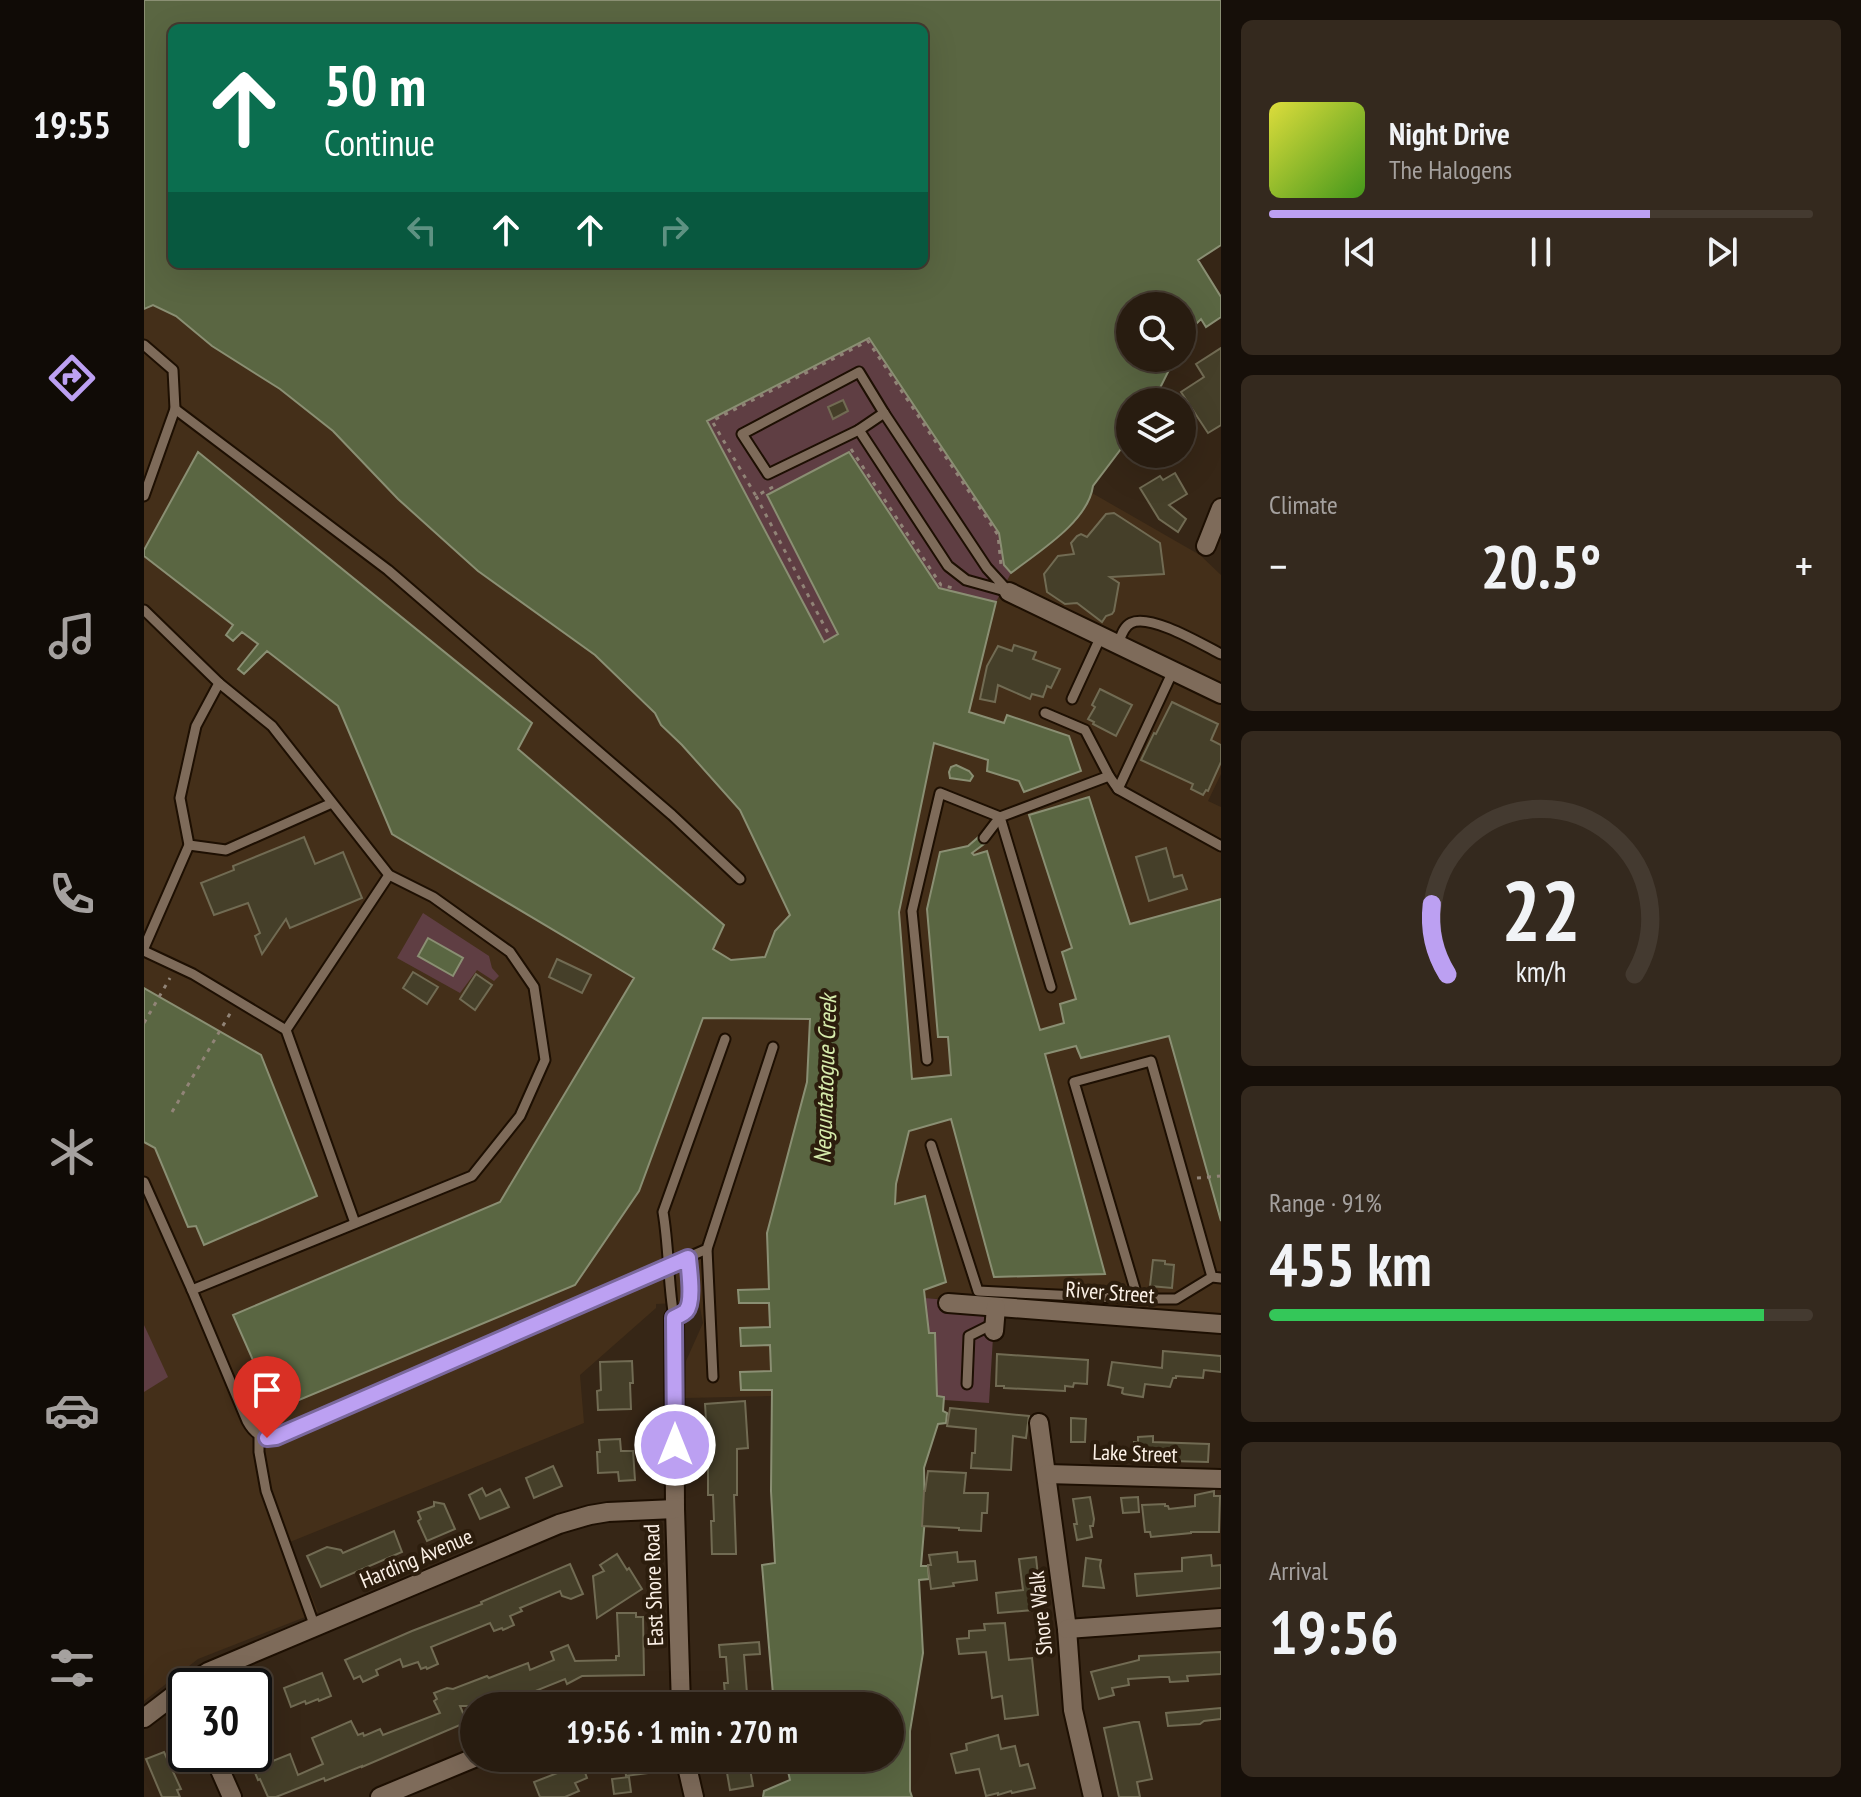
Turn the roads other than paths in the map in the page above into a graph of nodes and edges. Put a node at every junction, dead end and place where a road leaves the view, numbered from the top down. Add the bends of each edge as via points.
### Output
1 (144, 345) edge
2 (175, 409) junction
3 (884, 413) junction
4 (859, 430) junction
5 (144, 496) edge
6 (1221, 508) edge
7 (1206, 546) dead end
8 (1009, 592) junction
9 (144, 610) edge
10 (1110, 640) junction
11 (1221, 654) edge
12 (1173, 671) junction
13 (219, 683) junction
14 (1221, 694) edge
15 (1072, 699) dead end
16 (1045, 713) dead end
17 (1109, 776) junction
18 (1118, 789) junction
19 (332, 803) junction
20 (1000, 817) junction
21 (984, 838) dead end
22 (189, 845) junction
23 (1221, 846) edge
24 (389, 875) junction
25 (740, 879) dead end
26 (144, 949) edge
27 (1051, 987) dead end
28 (286, 1030) junction
29 (725, 1039) dead end
30 (773, 1047) dead end
31 (927, 1060) dead end
32 (931, 1145) dead end
33 (144, 1182) edge
34 (355, 1223) junction
35 (707, 1249) junction
36 (688, 1258) junction
37 (669, 1267) junction
38 (1217, 1278) edge
39 (192, 1290) junction
40 (1138, 1299) junction
41 (948, 1303) dead end
42 (674, 1318) junction
43 (995, 1320) junction
44 (1221, 1324) edge
45 (713, 1377) dead end
46 (967, 1384) dead end
47 (1039, 1423) dead end
48 (259, 1436) junction
49 (1047, 1474) junction
50 (1221, 1479) edge
51 (675, 1509) junction
52 (1221, 1618) edge
53 (315, 1627) junction
54 (1067, 1629) junction
55 (218, 1668) edge
56 (681, 1692) edge
57 (168, 1701) edge
58 (144, 1718) edge
59 (460, 1764) edge
60 (221, 1772) edge
61 (688, 1772) edge
62 (232, 1797) edge
63 (380, 1797) edge
64 (694, 1797) edge
65 (1093, 1797) edge

1 - 2 lane via 173,370
2 - 5 lane
2 - 25 lane via 388,570
3 - 4 lane
3 - 4 lane via 859,372 742,434 768,474
3 - 8 lane via 987,568
4 - 8 lane via 948,566 966,580
6 - 7 street
8 - 10 street
9 - 13 lane
10 - 11 lane via 1133,621 1141,621
10 - 12 street
10 - 15 lane
12 - 14 street
12 - 18 lane
13 - 19 lane via 272,726
13 - 22 lane via 196,726 180,798
16 - 17 lane via 1085,730
17 - 18 lane
17 - 20 lane
18 - 23 lane
19 - 22 lane via 226,850
19 - 24 lane
20 - 21 lane
20 - 27 lane
20 - 31 lane via 940,793 912,911
22 - 26 lane
24 - 28 lane
24 - 34 lane via 433,897 510,952 534,987 545,1060 520,1116 472,1176
26 - 28 lane
28 - 34 lane
29 - 37 lane via 663,1212
30 - 35 lane
32 - 40 lane via 978,1291
33 - 39 lane
34 - 39 lane
35 - 36 lane
35 - 45 lane
36 - 37 lane
36 - 42 lane via 688,1306
37 - 42 lane
37 - 48 lane via 276,1437
38 - 40 lane via 1176,1299
38 - 40 lane via 1151,1061 1074,1082
39 - 48 lane via 247,1421
41 - 43 street, River Street
42 - 51 street, East Shore Road
43 - 44 street, River Street
43 - 46 lane via 969,1336
47 - 49 street, Shore Walk
48 - 53 lane via 266,1491
49 - 50 street, Lake Street
49 - 54 street, Shore Walk
51 - 53 street, Harding Avenue via 608,1512 559,1524
51 - 56 street, East Shore Road
52 - 54 street
53 - 55 street, Harding Avenue
54 - 65 street, Shore Walk via 1073,1710
57 - 58 street, Harding Avenue
59 - 63 street
60 - 62 street
61 - 64 street

